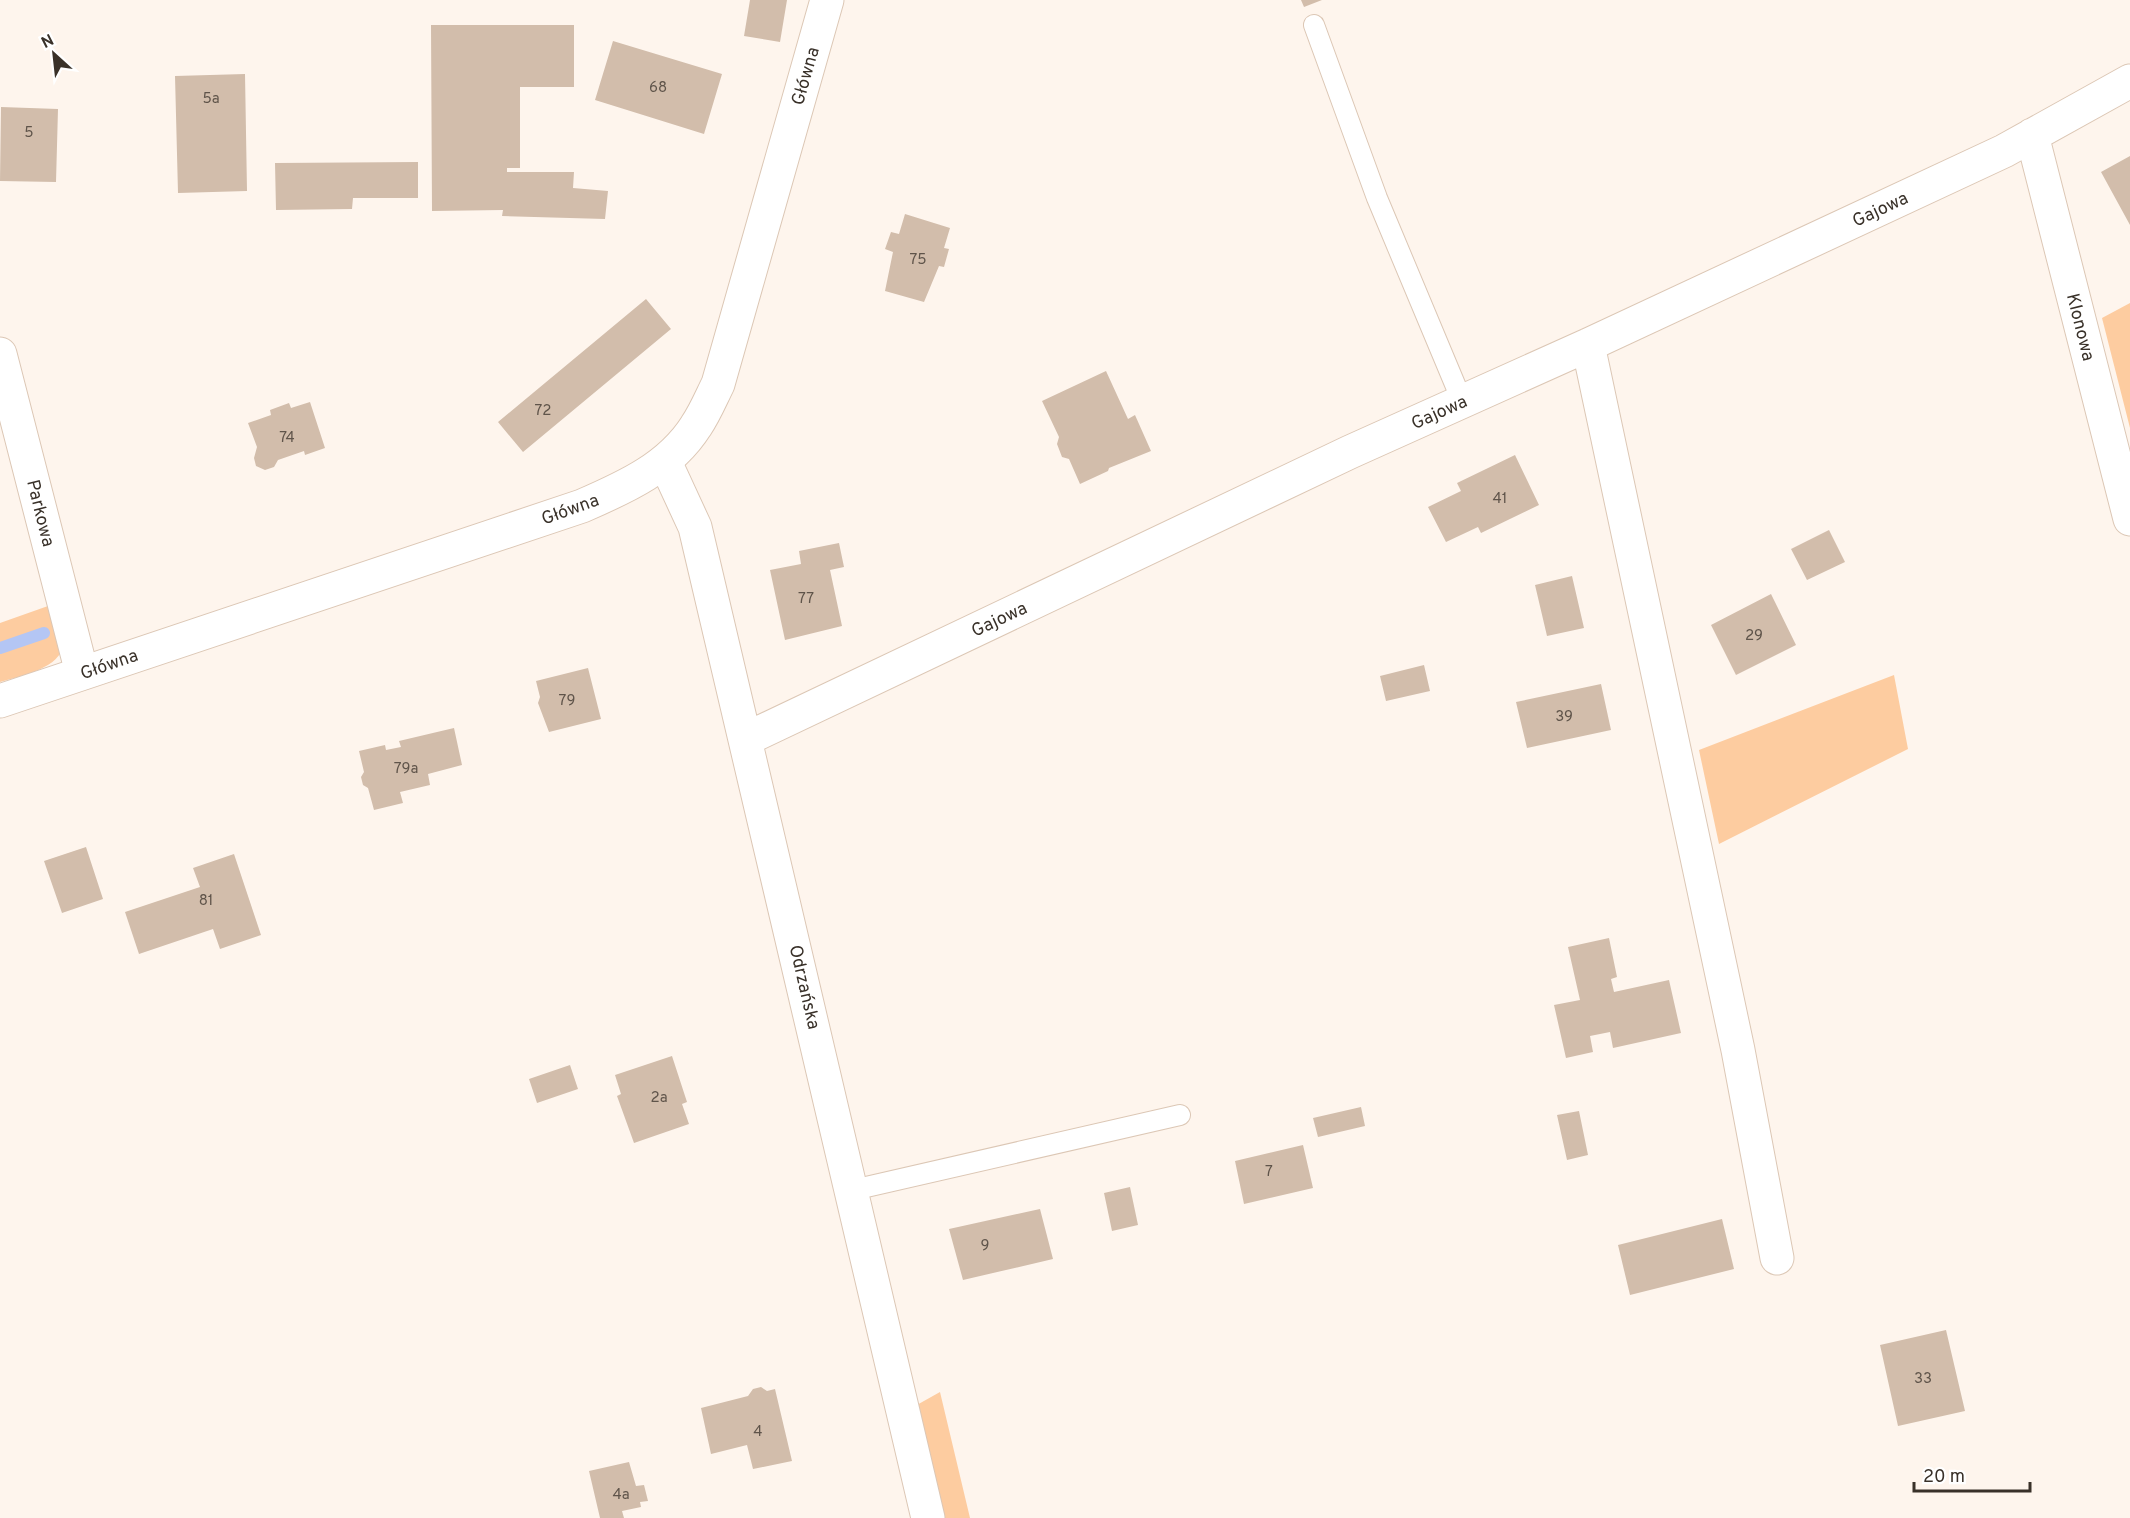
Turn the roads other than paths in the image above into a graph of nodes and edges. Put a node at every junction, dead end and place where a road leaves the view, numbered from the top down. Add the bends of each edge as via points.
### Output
1 (827, 0) edge
2 (1314, 25) dead end
3 (2130, 81) edge
4 (2032, 135) junction
5 (1588, 345) junction
6 (0, 354) edge
7 (1462, 401) junction
8 (665, 462) junction
9 (2130, 519) edge
10 (82, 673) junction
11 (0, 701) edge
12 (746, 739) junction
13 (1180, 1115) dead end
14 (853, 1190) junction
15 (1777, 1258) dead end
16 (928, 1518) edge

1 - 8 street, Główna via 718,384 696,427
2 - 7 lane via 1377,198
3 - 4 street, Gajowa
4 - 5 street, Gajowa
4 - 9 street, Klonowa
5 - 7 street, Gajowa
5 - 15 street via 1738,1050
6 - 10 street, Parkowa
7 - 12 street, Gajowa
8 - 10 street, Główna via 624,488 582,506
8 - 12 street, Odrzańska via 695,526
10 - 11 street, Główna
12 - 14 street, Odrzańska
13 - 14 lane
14 - 16 street, Odrzańska

